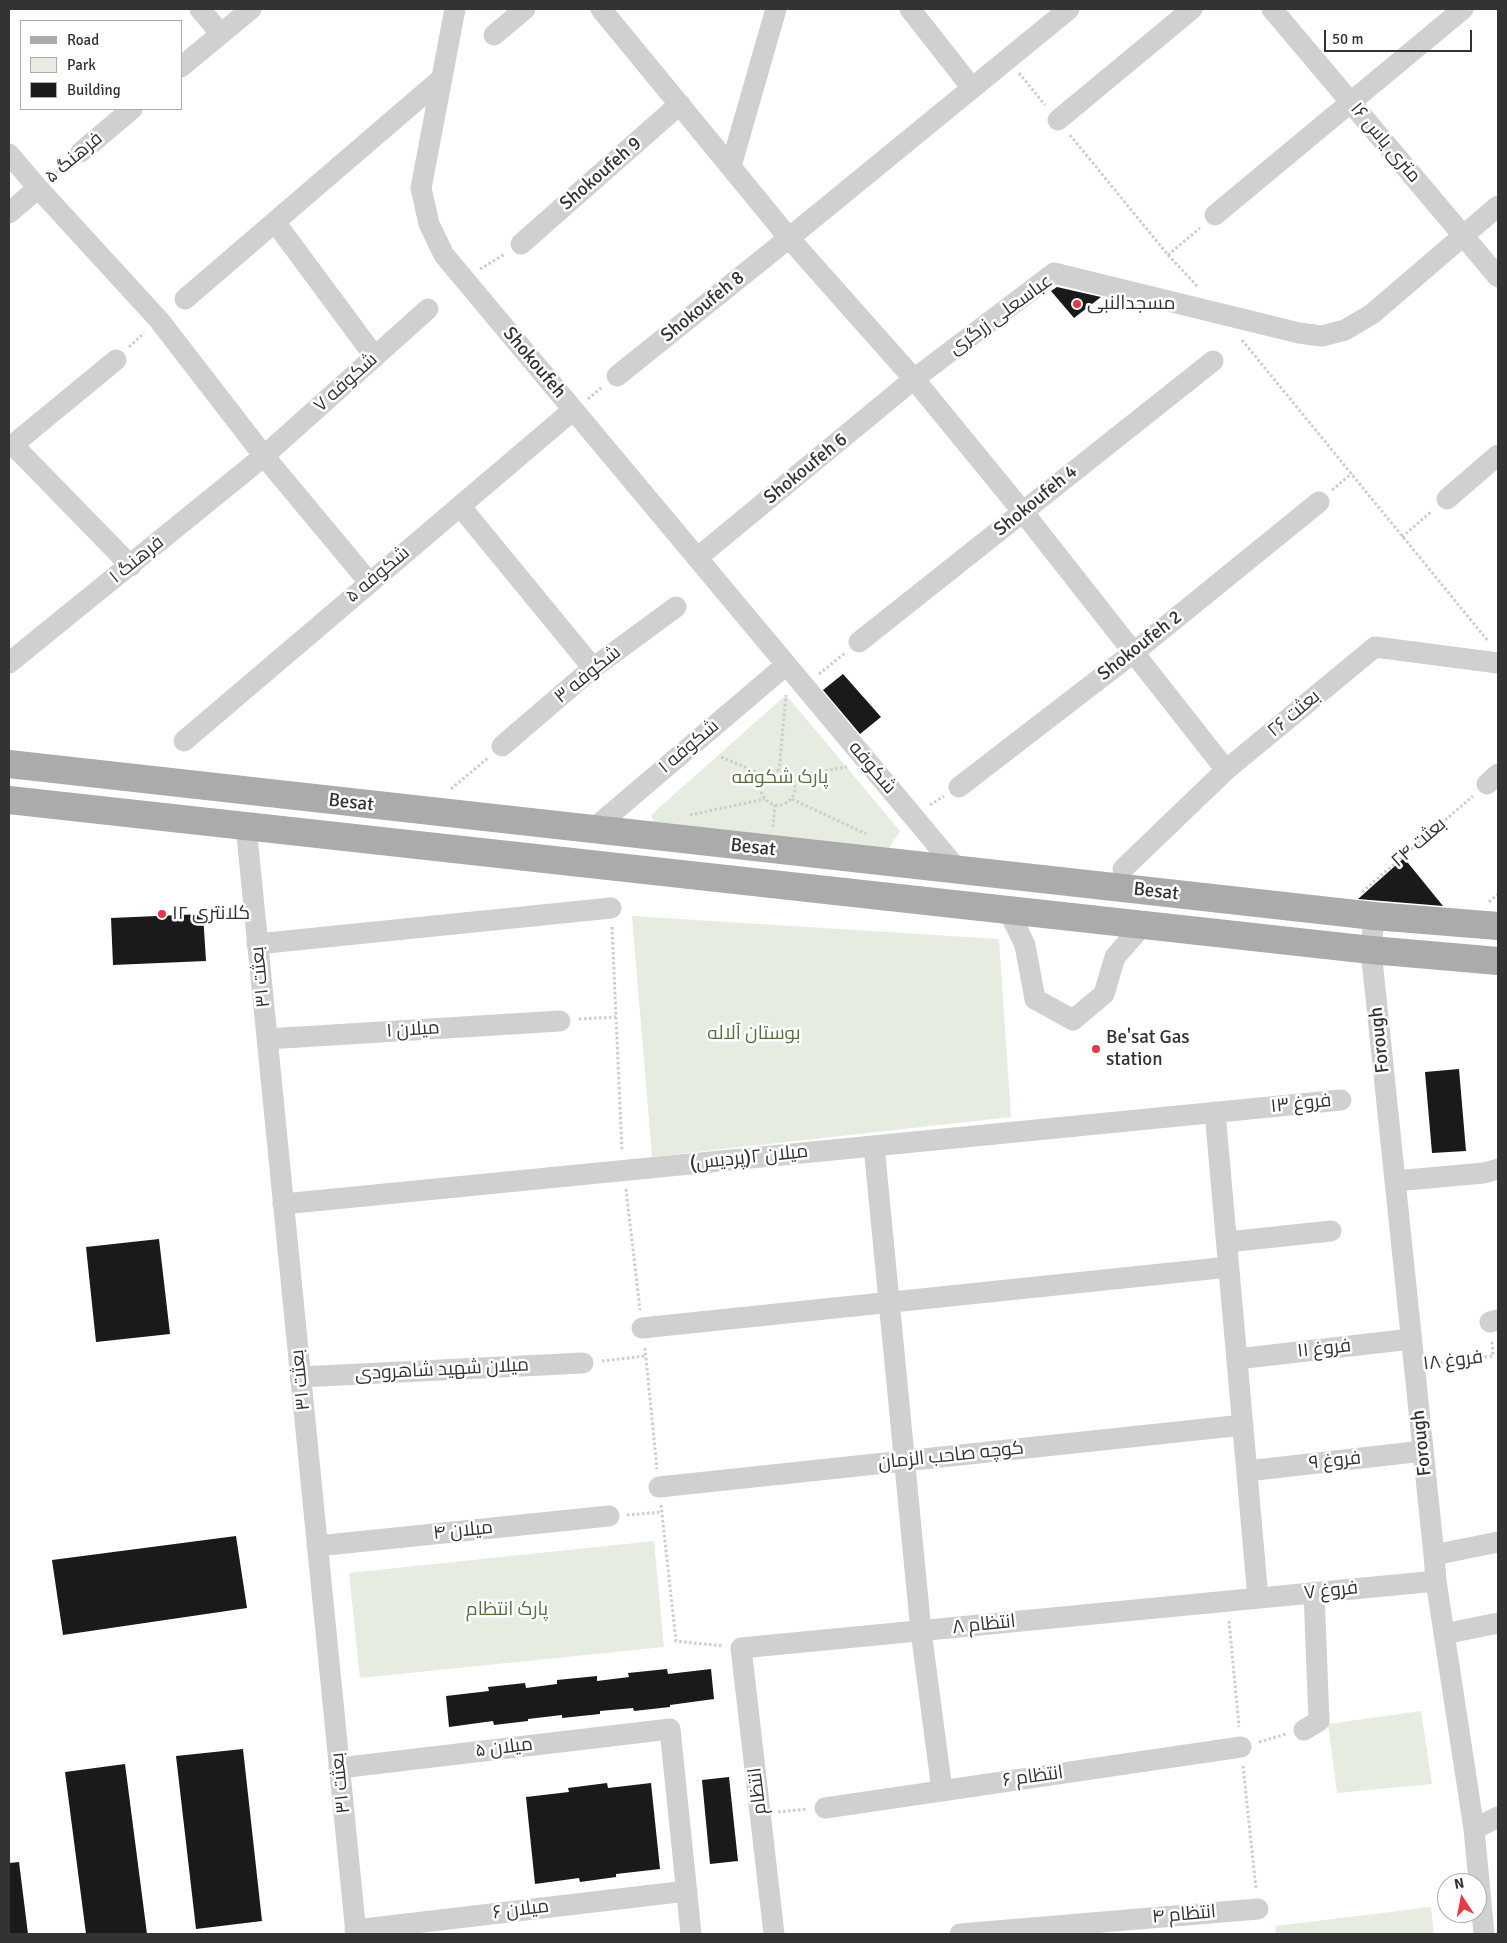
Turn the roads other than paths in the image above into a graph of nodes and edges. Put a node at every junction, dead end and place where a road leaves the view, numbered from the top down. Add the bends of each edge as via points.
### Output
1 (200, 9) edge
2 (251, 9) edge
3 (455, 9) edge
4 (525, 9) edge
5 (601, 9) edge
6 (776, 9) edge
7 (910, 9) edge
8 (1069, 9) edge
9 (1192, 9) edge
10 (1272, 9) edge
11 (1463, 9) edge
12 (221, 34) junction
13 (494, 35) dead end
14 (182, 66) edge
15 (440, 80) junction
16 (972, 88) junction
17 (1351, 102) junction
18 (680, 104) junction
19 (131, 110) edge
20 (1058, 120) road end
21 (81, 152) road end
22 (9, 154) edge
23 (731, 166) junction
24 (38, 188) junction
25 (1498, 206) edge
26 (9, 213) edge
27 (1215, 215) road end
28 (275, 222) junction
29 (1464, 236) junction
30 (790, 238) junction
31 (521, 244) road end
32 (1498, 276) edge
33 (185, 299) dead end
34 (428, 309) dead end
35 (375, 357) junction
36 (116, 360) dead end
37 (1213, 360) dead end
38 (617, 376) road end
39 (914, 379) junction
40 (573, 410) junction
41 (11, 447) edge
42 (1498, 455) edge
43 (264, 456) junction
44 (1447, 498) road end
45 (1319, 502) dead end
46 (460, 506) junction
47 (1023, 512) junction
48 (697, 558) junction
49 (130, 566) junction
50 (369, 582) junction
51 (676, 607) dead end
52 (859, 642) road end
53 (1133, 653) junction
54 (1495, 654) edge
55 (9, 663) edge
56 (593, 668) junction
57 (796, 676) junction
58 (184, 741) dead end
59 (502, 746) road end
60 (9, 764) edge
61 (1226, 770) junction
62 (959, 787) road end
63 (253, 793) junction
64 (9, 800) edge
65 (246, 826) junction
66 (592, 830) junction
67 (1123, 868) dead end
68 (958, 870) junction
69 (611, 908) road end
70 (1008, 910) junction
71 (1374, 916) junction
72 (1143, 925) junction
73 (1498, 926) edge
74 (257, 944) junction
75 (1371, 950) junction
76 (1498, 961) edge
77 (560, 1020) road end
78 (267, 1039) junction
79 (1341, 1100) dead end
80 (1215, 1112) junction
81 (874, 1146) junction
82 (1498, 1169) edge
83 (1395, 1181) junction
84 (283, 1204) junction
85 (1331, 1231) dead end
86 (1227, 1242) junction
87 (1229, 1267) junction
88 (889, 1302) junction
89 (642, 1328) road end
90 (1412, 1339) junction
91 (1237, 1359) junction
92 (584, 1363) road end
93 (300, 1377) junction
94 (1242, 1425) junction
95 (1423, 1451) junction
96 (904, 1461) junction
97 (1246, 1471) junction
98 (659, 1487) road end
99 (609, 1516) road end
100 (1498, 1542) edge
101 (317, 1546) junction
102 (1434, 1555) junction
103 (1436, 1581) junction
104 (1314, 1592) junction
105 (1258, 1598) junction
106 (1226, 1601) joint
107 (1498, 1623) edge
108 (921, 1631) junction
109 (1444, 1634) junction
110 (741, 1648) joint
111 (1304, 1730) road end
112 (1242, 1746) road end
113 (339, 1768) junction
114 (942, 1790) junction
115 (825, 1808) road end
116 (1498, 1817) edge
117 (1474, 1829) junction
118 (687, 1891) junction
119 (1258, 1909) dead end
120 (356, 1932) edge
121 (691, 1934) edge
122 (774, 1934) edge
123 (960, 1934) edge
124 (1484, 1934) edge

1 - 12 street
2 - 12 street
3 - 15 street, Shokoufeh
4 - 13 street
5 - 18 street
6 - 23 street
7 - 16 street
8 - 16 street, Shokoufeh 8
9 - 20 street
10 - 17 street, ۱۶ متری یاس
11 - 17 street
12 - 14 street
15 - 28 street
15 - 40 street, Shokoufeh via 421,188 429,224 444,256
16 - 30 street, Shokoufeh 8
17 - 27 street
17 - 29 street, ۱۶ متری یاس
18 - 23 street
18 - 31 street, Shokoufeh 9
19 - 21 street, فرهنگ ۵
22 - 24 street
23 - 30 street
24 - 26 street
24 - 43 street via 159,320
25 - 29 street, عباسعلی زرگری
28 - 33 street
28 - 35 street
29 - 32 street, ۱۶ متری یاس
29 - 39 street, عباسعلی زرگری via 1372,314 1345,330 1322,336 1054,273
30 - 38 street, Shokoufeh 8
30 - 39 street
34 - 35 street, شکوفه ۷
35 - 43 street, شکوفه ۷
36 - 41 street
37 - 47 street, Shokoufeh 4
39 - 47 street
39 - 48 street, Shokoufeh 6
40 - 46 street, شکوفه ۵
40 - 48 street, Shokoufeh
41 - 49 street
42 - 44 street
43 - 49 street, فرهنگ ۱
43 - 50 street
45 - 53 street, Shokoufeh 2
46 - 50 street, شکوفه ۵
46 - 56 street
47 - 52 street, Shokoufeh 4
47 - 53 street
48 - 57 street, Shokoufeh
49 - 55 street, فرهنگ ۱
50 - 58 street, شکوفه ۵
51 - 56 street, شکوفه ۳
53 - 61 street
53 - 62 street, Shokoufeh 2
54 - 61 street, بعثت ۲۶ via 1375,647
56 - 59 street, شکوفه ۳
57 - 66 street, شکوفه ۱
57 - 68 street, شکوفه
60 - 63 main road, Besat
61 - 67 street, بعثت ۲۶
63 - 65 main road
63 - 66 main road, Besat
64 - 65 main road, Besat
65 - 70 main road, Besat
65 - 74 street, بعثت ۳۱
66 - 68 main road, Besat
68 - 71 main road, Besat
69 - 74 street
70 - 72 main road, Besat
70 - 72 street via 1025,945 1035,1000 1074,1020 1104,994 1115,957
71 - 73 main road, Besat
71 - 75 street, Forough
72 - 75 main road, Besat
74 - 78 street, بعثت ۳۱
75 - 76 main road, Besat
75 - 83 street, Forough
77 - 78 street, میلان ۱
78 - 84 street, بعثت ۳۱
79 - 80 street, فروغ ۱۳
80 - 81 street, میلان ۲(پردیس)
80 - 86 street
81 - 84 street, میلان ۲(پردیس)
81 - 88 street
82 - 83 street
83 - 90 street, Forough
84 - 93 street, بعثت ۳۱
85 - 86 street
86 - 87 street
87 - 88 street
87 - 91 street
88 - 89 street
88 - 96 street
90 - 91 street, فروغ ۱۱
90 - 95 street, Forough
91 - 94 street
92 - 93 street, میلان شهید شاهرودی
93 - 101 street, بعثت ۳۱
94 - 96 street, کوچه صاحب الزمان
94 - 97 street
95 - 97 street, فروغ ۹
95 - 102 street, Forough
96 - 98 street, کوچه صاحب الزمان
96 - 108 street
97 - 105 street
99 - 101 street, میلان ۴
100 - 102 street
101 - 113 street, بعثت ۳۱
102 - 103 street, Forough
103 - 104 street, فروغ ۷
103 - 109 street, Forough
104 - 105 street, فروغ ۷
104 - 111 street via 1319,1721
105 - 106 street, فروغ ۷
106 - 108 street, انتظام ۸
107 - 109 street
108 - 110 street, انتظام ۸
108 - 114 street
109 - 117 street, Forough
110 - 122 street, انتظام
112 - 114 street, انتظام ۶
113 - 118 street, میلان ۵ via 670,1729
113 - 120 street, بعثت ۳۱
114 - 115 street, انتظام ۶
116 - 117 street
117 - 124 street, Forough
118 - 120 street, میلان ۶
118 - 121 street
119 - 123 street, انتظام ۴

